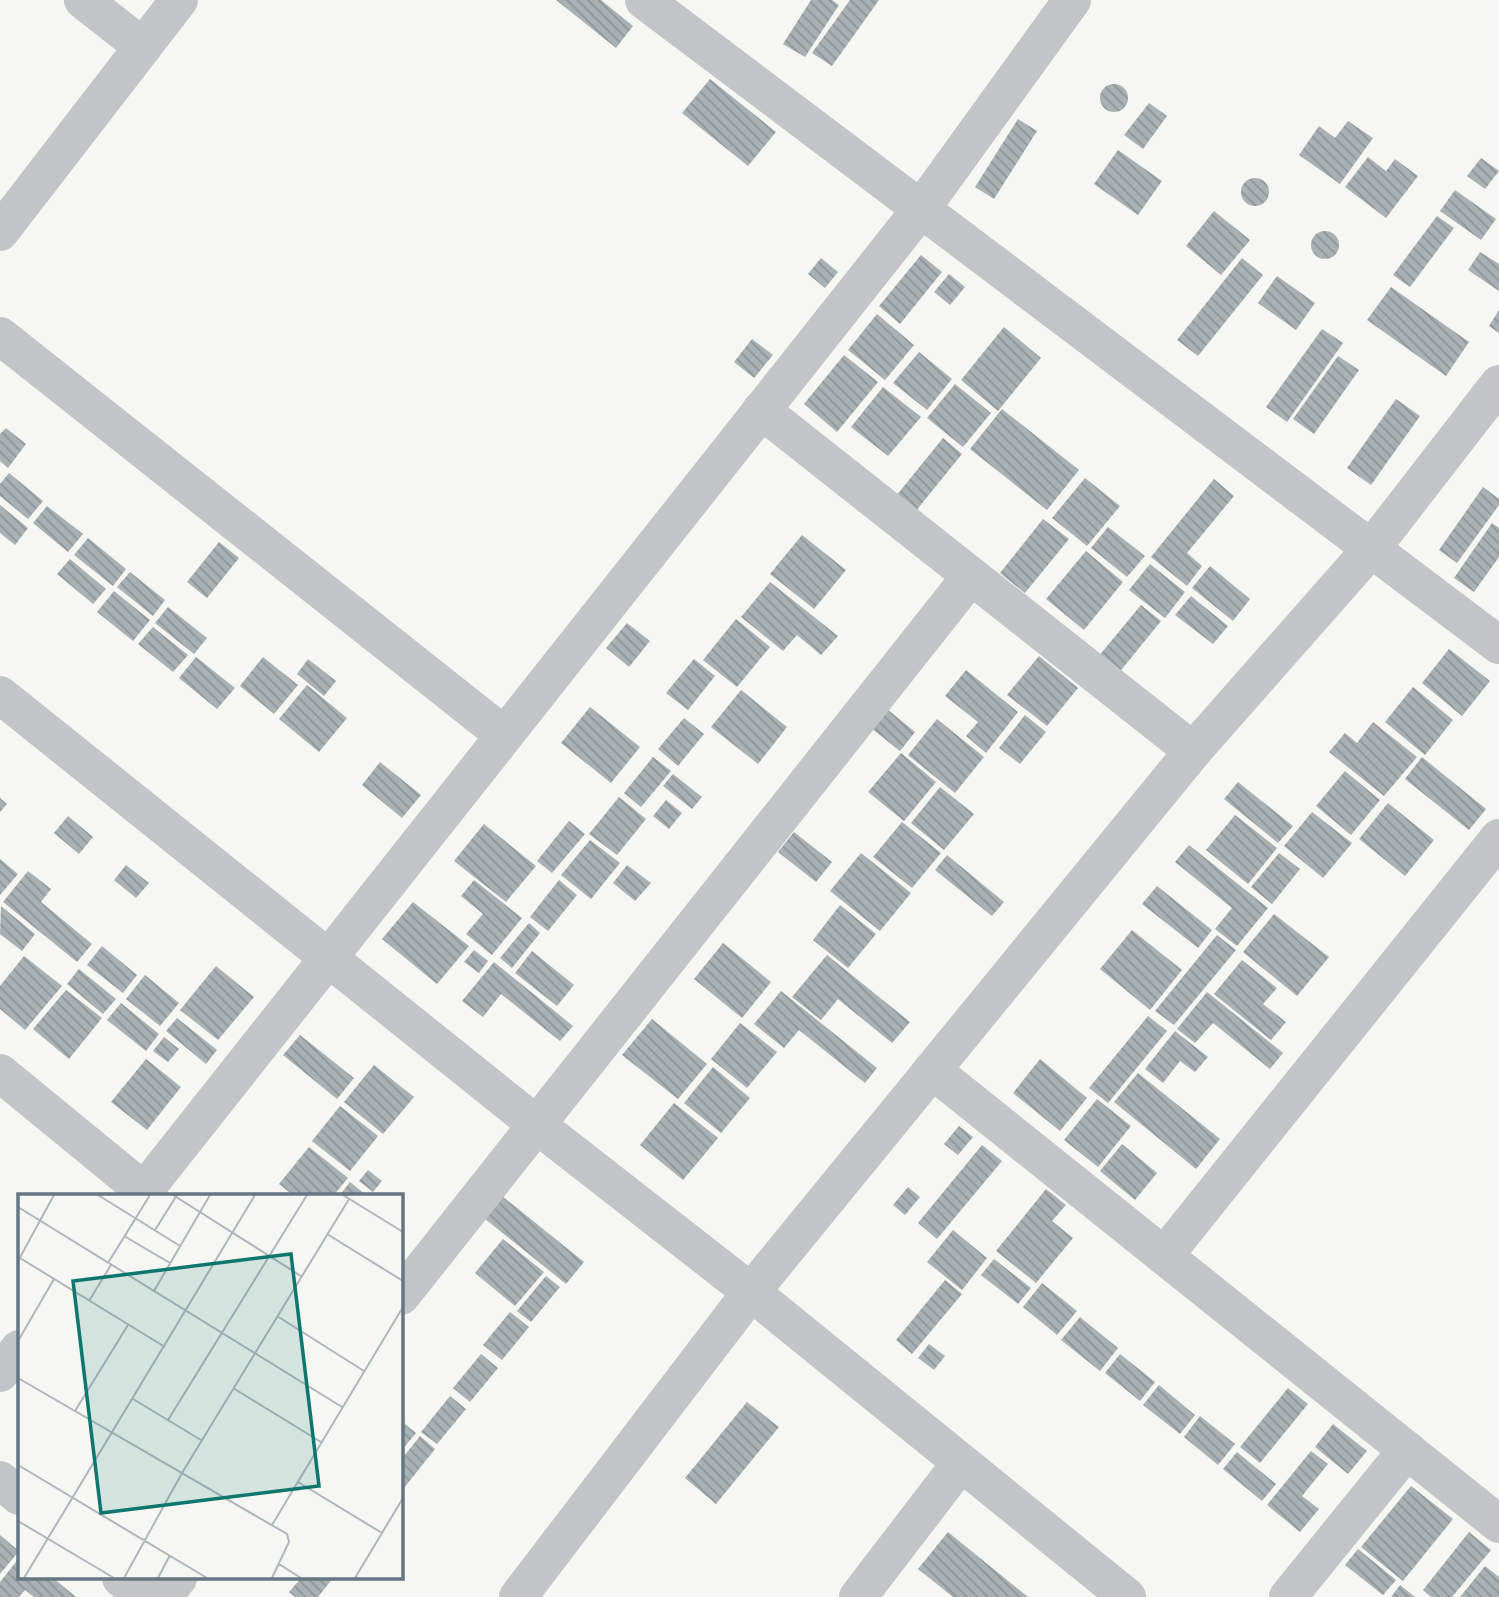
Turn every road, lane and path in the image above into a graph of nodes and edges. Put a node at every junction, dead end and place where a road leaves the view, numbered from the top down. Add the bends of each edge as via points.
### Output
1 (83, 0) edge
2 (179, 0) edge
3 (644, 0) edge
4 (1072, 0) edge
5 (143, 47) junction
6 (920, 209) junction
7 (0, 232) edge
8 (0, 336) edge
9 (1499, 384) edge
10 (761, 410) junction
11 (1371, 549) junction
12 (971, 576) junction
13 (1499, 645) edge
14 (0, 695) edge
15 (504, 735) junction
16 (1193, 751) junction
17 (1499, 838) edge
18 (328, 958) junction
19 (932, 1070) junction
20 (0, 1073) edge
21 (537, 1125) junction
22 (141, 1194) edge
23 (1164, 1255) junction
24 (751, 1292) junction
25 (402, 1295) edge
26 (18, 1350) edge
27 (0, 1373) edge
28 (1407, 1450) junction
29 (960, 1464) junction
30 (0, 1480) edge
31 (18, 1495) edge
32 (1499, 1524) edge
33 (124, 1580) edge
34 (176, 1580) edge
35 (145, 1597) edge
36 (163, 1597) edge
37 (518, 1597) edge
38 (858, 1597) edge
39 (1127, 1597) edge
40 (1288, 1597) edge

1 - 5 street
2 - 5 street
3 - 6 street
4 - 6 street
5 - 7 street
6 - 10 street
6 - 11 street
8 - 15 street
9 - 11 street
10 - 12 street
10 - 15 street
11 - 13 street
11 - 16 street
12 - 16 street
12 - 21 street
14 - 18 street
15 - 18 street
16 - 19 street
17 - 23 street
18 - 21 street
18 - 22 street
19 - 23 street
19 - 24 street
20 - 22 street
21 - 24 street
21 - 25 street
23 - 28 street
24 - 29 street
24 - 37 street
26 - 27 street
28 - 32 street
28 - 40 street
29 - 38 street
29 - 39 street
30 - 31 street
33 - 35 street
34 - 36 street

